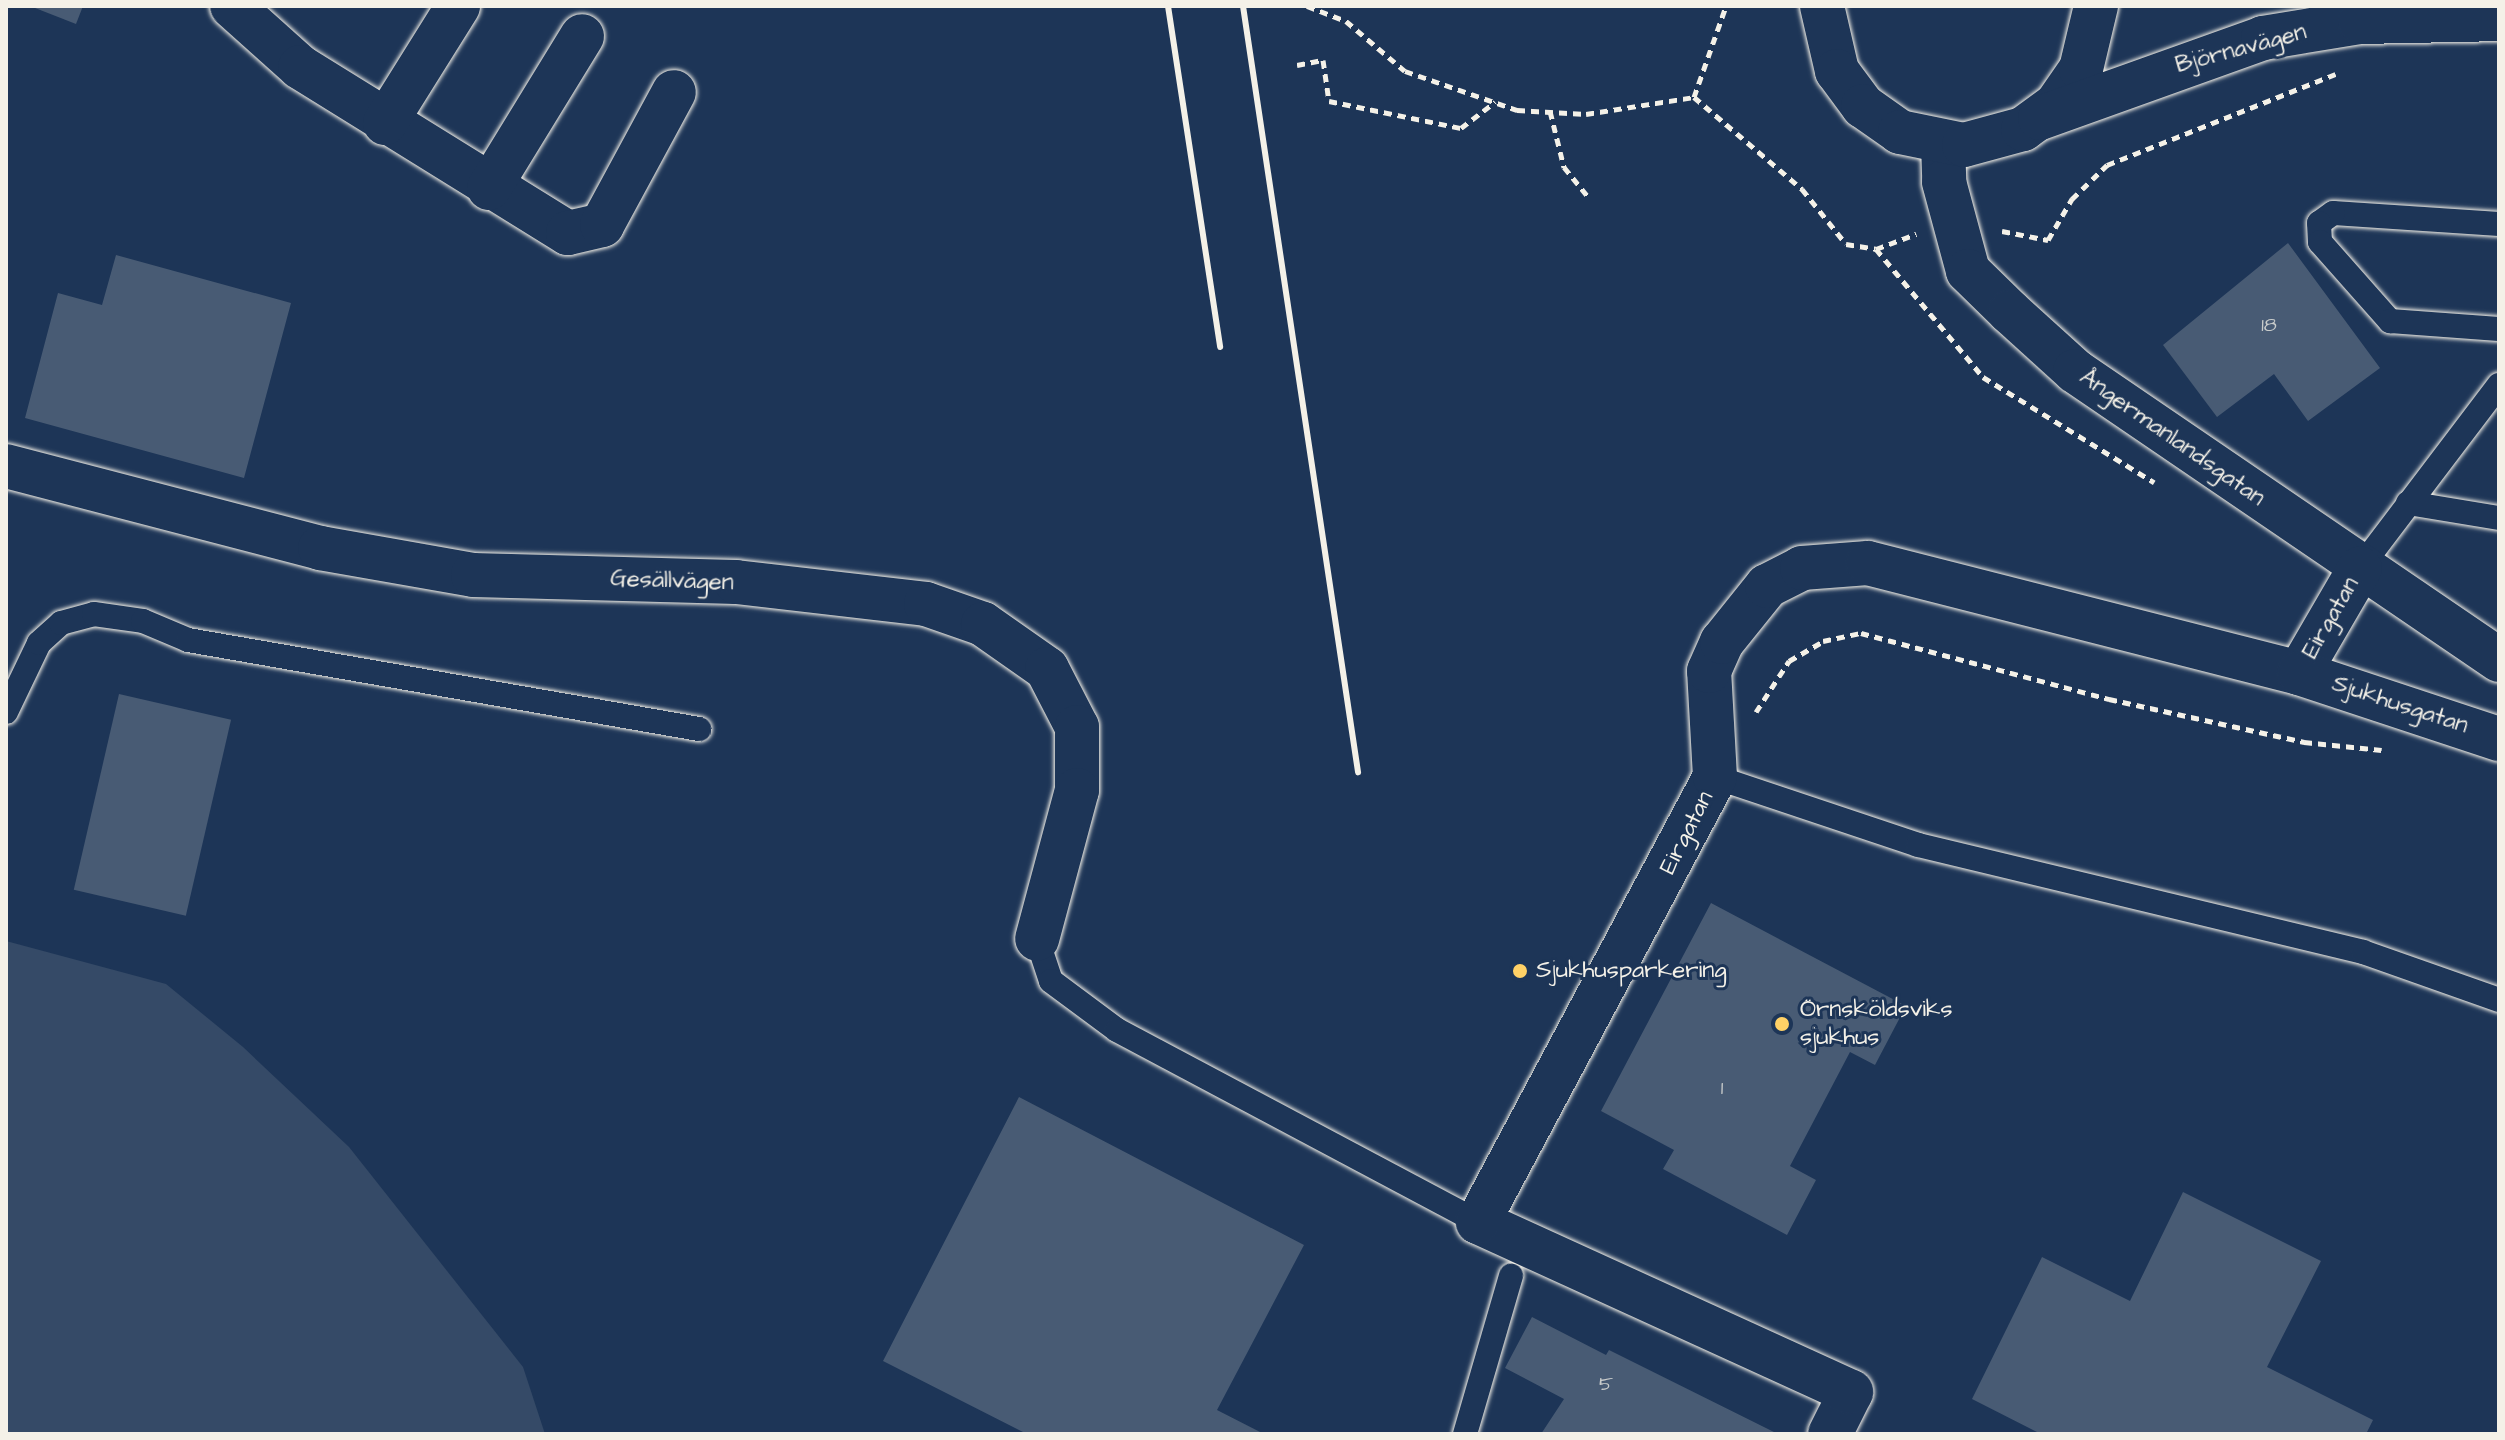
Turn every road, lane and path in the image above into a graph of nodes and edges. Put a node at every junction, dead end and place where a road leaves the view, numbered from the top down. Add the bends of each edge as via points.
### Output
1 (232, 6) edge
2 (458, 6) edge
3 (1307, 6) edge
4 (1726, 6) edge
5 (1822, 6) edge
6 (2096, 6) edge
7 (2499, 19) edge
8 (1346, 21) dead end
9 (582, 36) dead end
10 (1297, 65) dead end
11 (674, 92) dead end
12 (1694, 97) dead end
13 (1495, 102) dead end
14 (1550, 111) dead end
15 (2040, 118) junction
16 (385, 123) junction
17 (1943, 144) junction
18 (489, 188) junction
19 (1588, 197) dead end
20 (2499, 224) edge
21 (2499, 329) edge
22 (2499, 385) edge
23 (6, 466) edge
24 (2408, 503) junction
25 (2499, 518) edge
26 (2360, 568) junction
27 (2499, 660) edge
28 (2299, 673) junction
29 (6, 712) edge
30 (2428, 713) junction
31 (1752, 720) dead end
32 (699, 729) dead end
33 (2499, 739) edge
34 (1715, 777) junction
35 (1037, 939) joint
36 (2499, 1000) edge
37 (1478, 1222) junction
38 (1511, 1276) dead end
39 (1465, 1434) edge
40 (1830, 1434) edge

1 - 16 street via 300,67
2 - 16 street
3 - 8 path
4 - 12 path
5 - 17 street, Björnavägen via 1833,60 1863,106 1900,132
6 - 15 street via 2081,69
7 - 15 street, Björnavägen via 2360,22 2263,38
9 - 18 street
10 - 13 path via 1323,60 1329,101 1461,128
11 - 18 street via 602,225 568,233
14 - 19 path via 1564,167
15 - 17 street, Björnavägen via 1984,142
16 - 18 street
17 - 26 street, Ångermanlandsgatan via 1952,221 1968,271 1989,293 2075,371
20 - 21 lane via 2333,213 2319,223 2320,242 2390,321
22 - 24 lane
23 - 35 street, Gesällvägen via 320,548 473,575 736,582 926,604 983,624 1047,669 1077,727 1077,790
24 - 25 lane
24 - 26 lane
26 - 27 street, Ångermanlandsgatan
26 - 28 street, Eirgatan
28 - 30 street, Sjukhusgatan
28 - 34 street, Eirgatan via 1868,563 1802,568 1767,586 1745,609 1709,671
29 - 32 lane via 39,643 61,623 94,614 143,621 188,640
30 - 31 path via 2387,750 2304,742 1861,633 1823,641 1789,661
30 - 33 street, Sjukhusgatan
34 - 36 lane via 1918,845 2363,952
34 - 37 street, Eirgatan
35 - 37 lane via 1051,981 1117,1030
37 - 40 street via 1851,1392
38 - 39 lane

